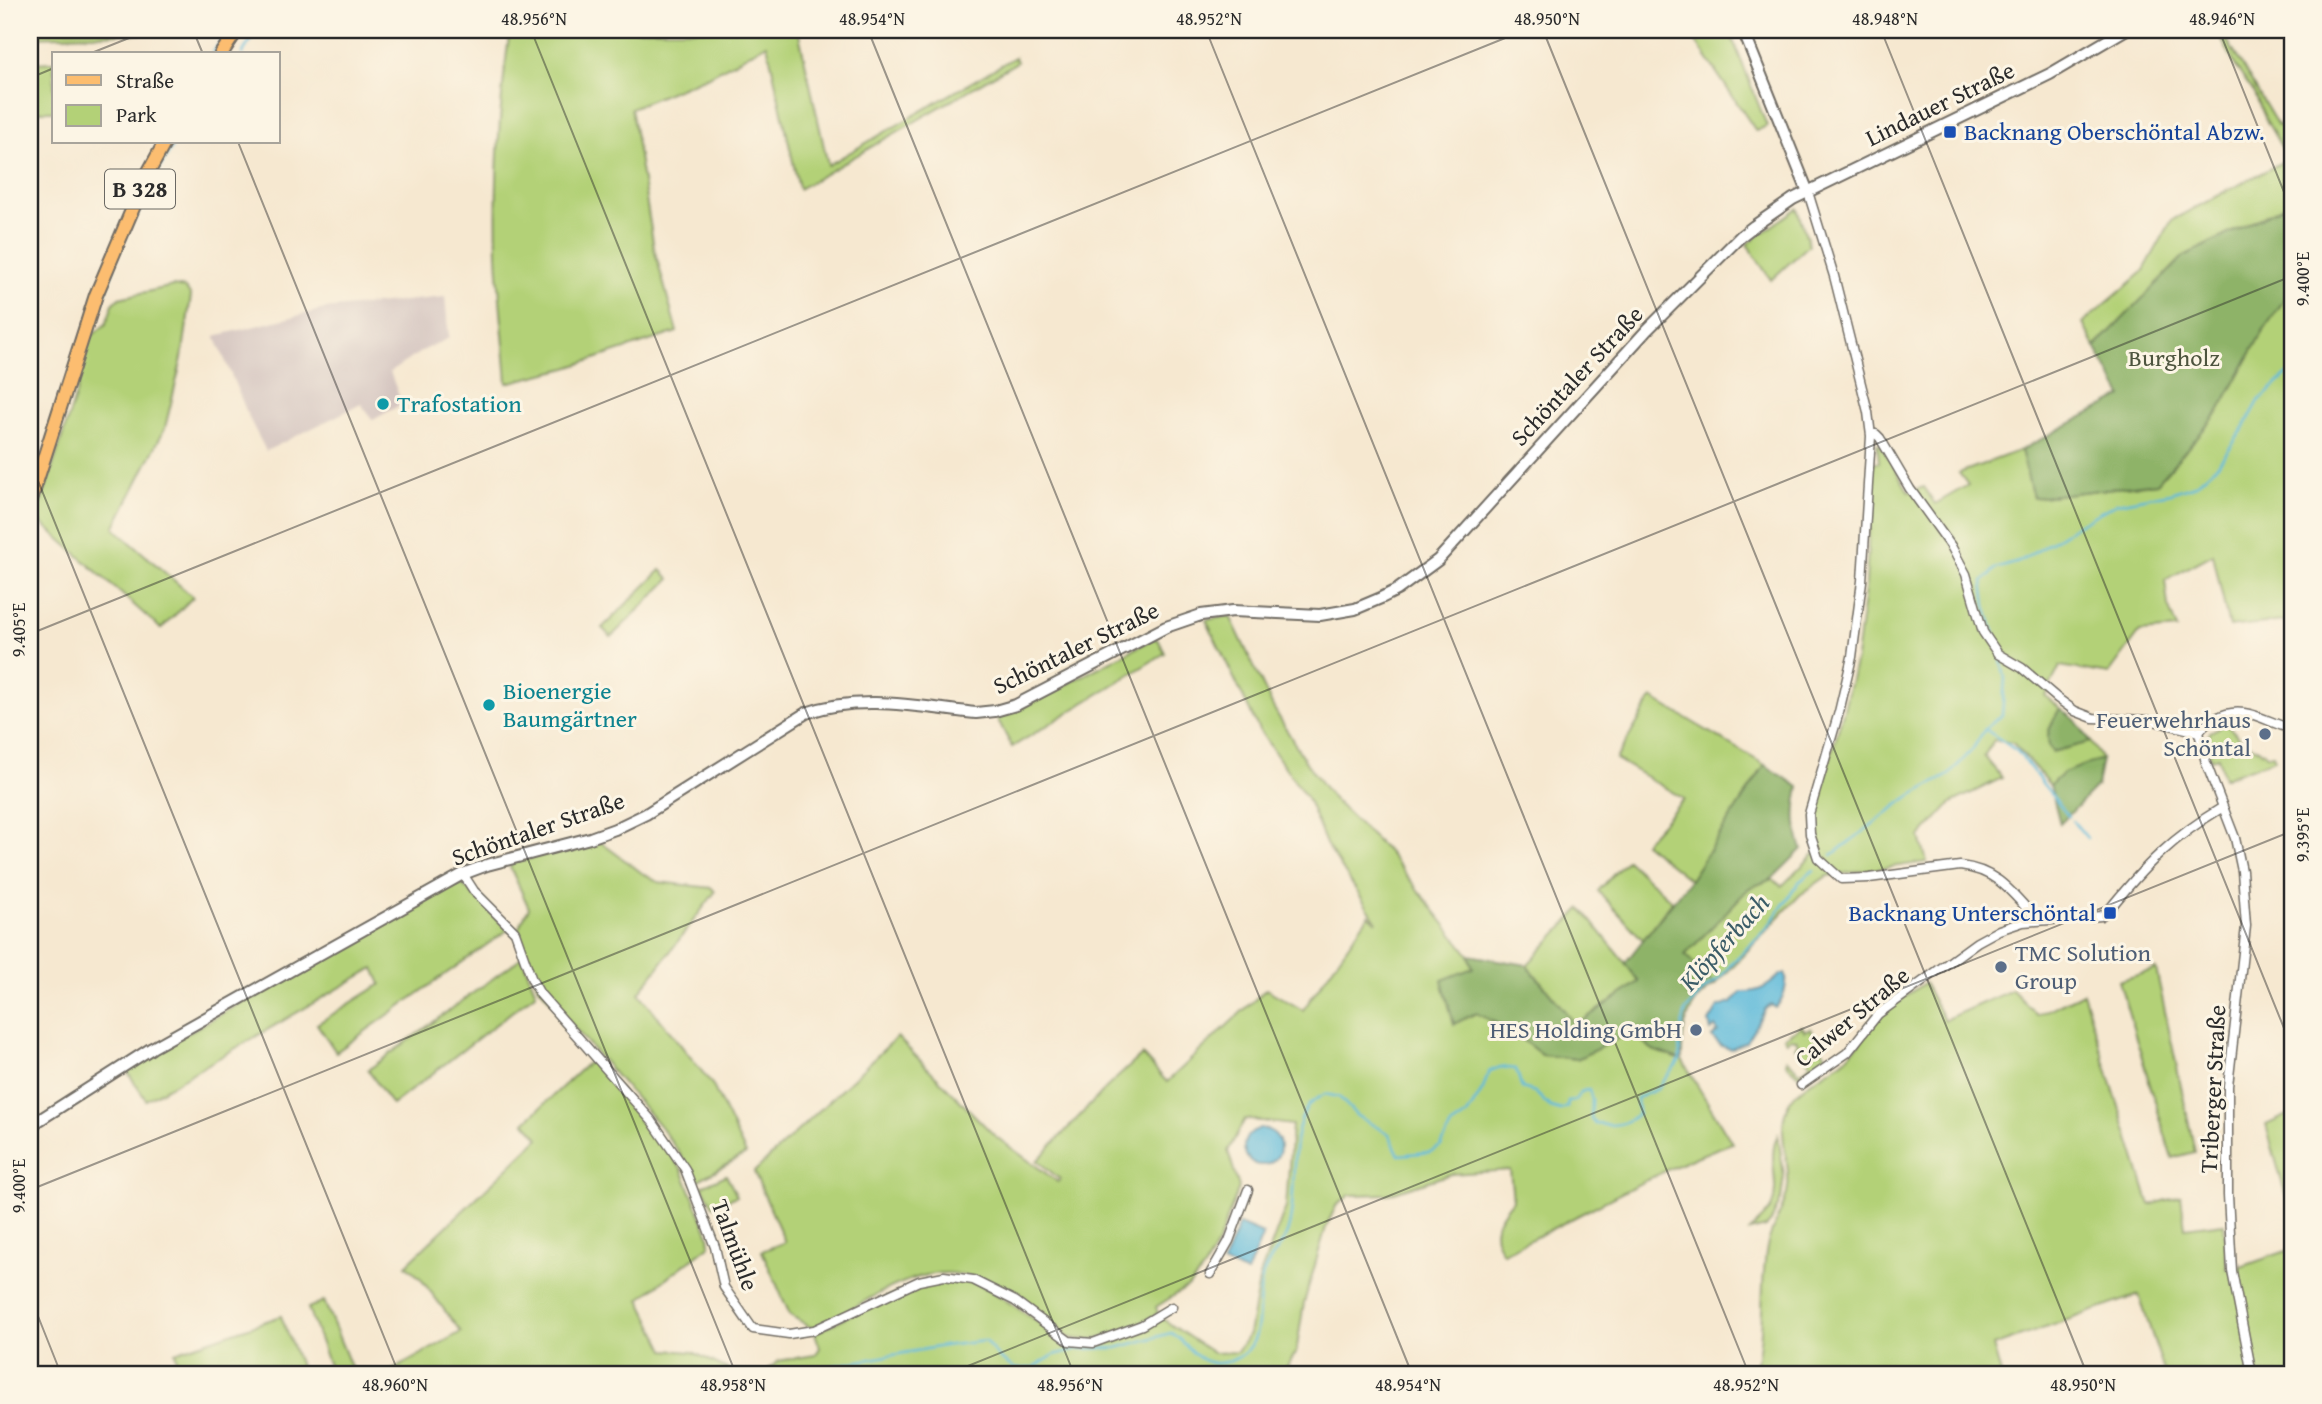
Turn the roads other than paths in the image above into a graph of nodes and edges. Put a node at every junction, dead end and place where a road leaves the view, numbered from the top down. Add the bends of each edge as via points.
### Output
1 (237, 30) edge
2 (1743, 30) edge
3 (2125, 30) edge
4 (222, 52) edge
5 (164, 144) edge
6 (1808, 192) junction
7 (1871, 435) junction
8 (30, 502) edge
9 (2288, 728) edge
10 (2199, 732) junction
11 (2223, 807) junction
12 (463, 874) junction
13 (2037, 920) junction
14 (1801, 1085) dead end
15 (30, 1125) edge
16 (1248, 1190) dead end
17 (1210, 1274) dead end
18 (1172, 1307) dead end
19 (2252, 1374) edge

1 - 4 main road
2 - 6 street
3 - 6 street, Lindauer Straße via 2050,74
5 - 8 main road, B 328 via 96,295
6 - 7 street via 1834,276
6 - 12 street, Schöntaler Straße via 1741,236 1647,330 1452,548 1390,594 1334,613 1233,611 1201,615 1166,626 1016,705 995,711 857,703 816,709 625,824
7 - 10 street via 1880,438 1951,546 1966,574 1983,632 1998,654 2076,711 2093,718 2149,720
7 - 13 street via 1862,582 1852,657 1809,814 1814,847 1818,858 1840,879 1960,866 1984,871 2008,888
9 - 10 street via 2239,710 2203,725
10 - 11 street, Triberger Straße
11 - 13 street, Calwer Straße via 2154,857 2101,916
11 - 19 street, Triberger Straße via 2242,871 2246,926 2228,1086 2228,1195 2232,1271
12 - 15 street, Schöntaler Straße via 152,1048
12 - 18 street, Talmühle via 515,932 532,980 547,1003 652,1121 685,1169 715,1247 724,1287 753,1329 789,1334 814,1330 896,1290 944,1276 974,1280 1015,1301 1069,1341 1093,1343 1142,1325
13 - 14 street, Calwer Straße via 1999,930 1977,942 1878,1014 1847,1053
16 - 17 street via 1229,1241

